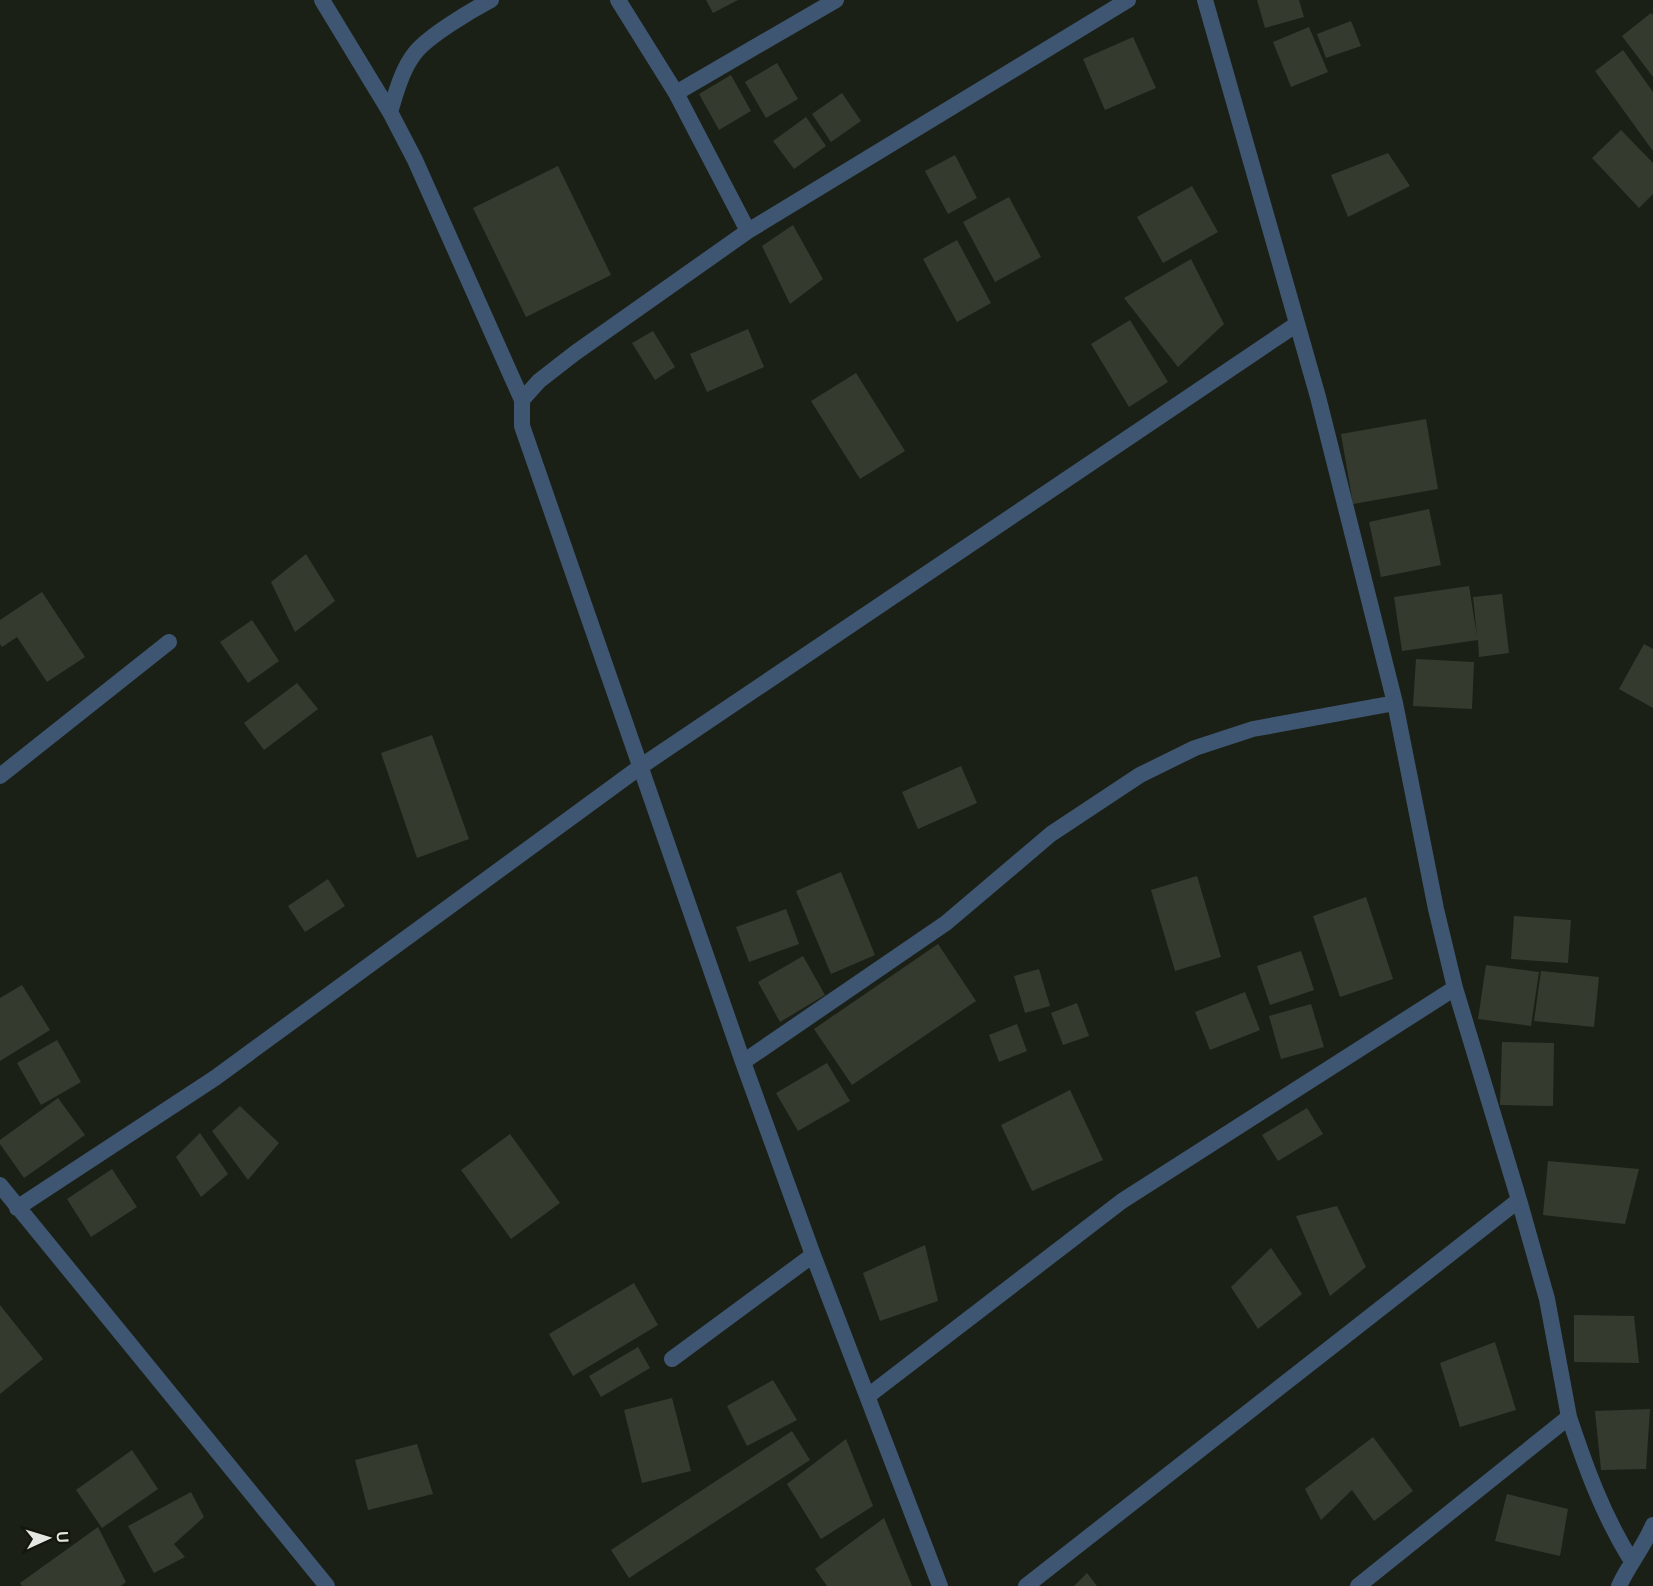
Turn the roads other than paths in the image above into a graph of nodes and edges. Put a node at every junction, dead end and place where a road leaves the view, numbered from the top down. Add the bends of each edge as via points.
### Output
1 (322, 0) edge
2 (491, 0) edge
3 (618, 0) edge
4 (836, 0) edge
5 (1128, 0) edge
6 (1205, 0) edge
7 (676, 93) junction
8 (390, 112) junction
9 (748, 231) junction
10 (1297, 324) junction
11 (522, 400) junction
12 (169, 642) dead end
13 (1395, 703) junction
14 (640, 767) junction
15 (0, 776) edge
16 (1455, 988) junction
17 (743, 1062) junction
18 (0, 1185) edge
19 (1519, 1200) junction
20 (17, 1208) junction
21 (813, 1256) junction
22 (672, 1359) dead end
23 (868, 1396) junction
24 (1569, 1417) junction
25 (1653, 1525) edge
26 (1649, 1542) edge
27 (1631, 1560) junction
28 (327, 1586) edge
29 (940, 1586) edge
30 (1026, 1586) edge
31 (1358, 1586) edge
32 (1619, 1586) edge

1 - 8 street
2 - 8 street via 468,12 415,52
3 - 7 street
4 - 7 street
5 - 9 street
6 - 10 street
7 - 9 street
8 - 11 street
9 - 11 street via 566,360 529,389
10 - 13 street
10 - 14 street
11 - 14 street via 522,426
12 - 15 street
13 - 16 street
13 - 17 street via 1253,729 1195,748 1140,775 1051,834 946,923
14 - 17 street
14 - 20 street via 215,1078
16 - 19 street
16 - 23 street via 1122,1201
17 - 21 street
18 - 20 street
19 - 24 street via 1547,1299
19 - 30 street
20 - 28 street
21 - 22 street
21 - 23 street
23 - 29 street
24 - 27 street via 1609,1526
24 - 31 street
25 - 26 street
26 - 27 street
27 - 32 street

